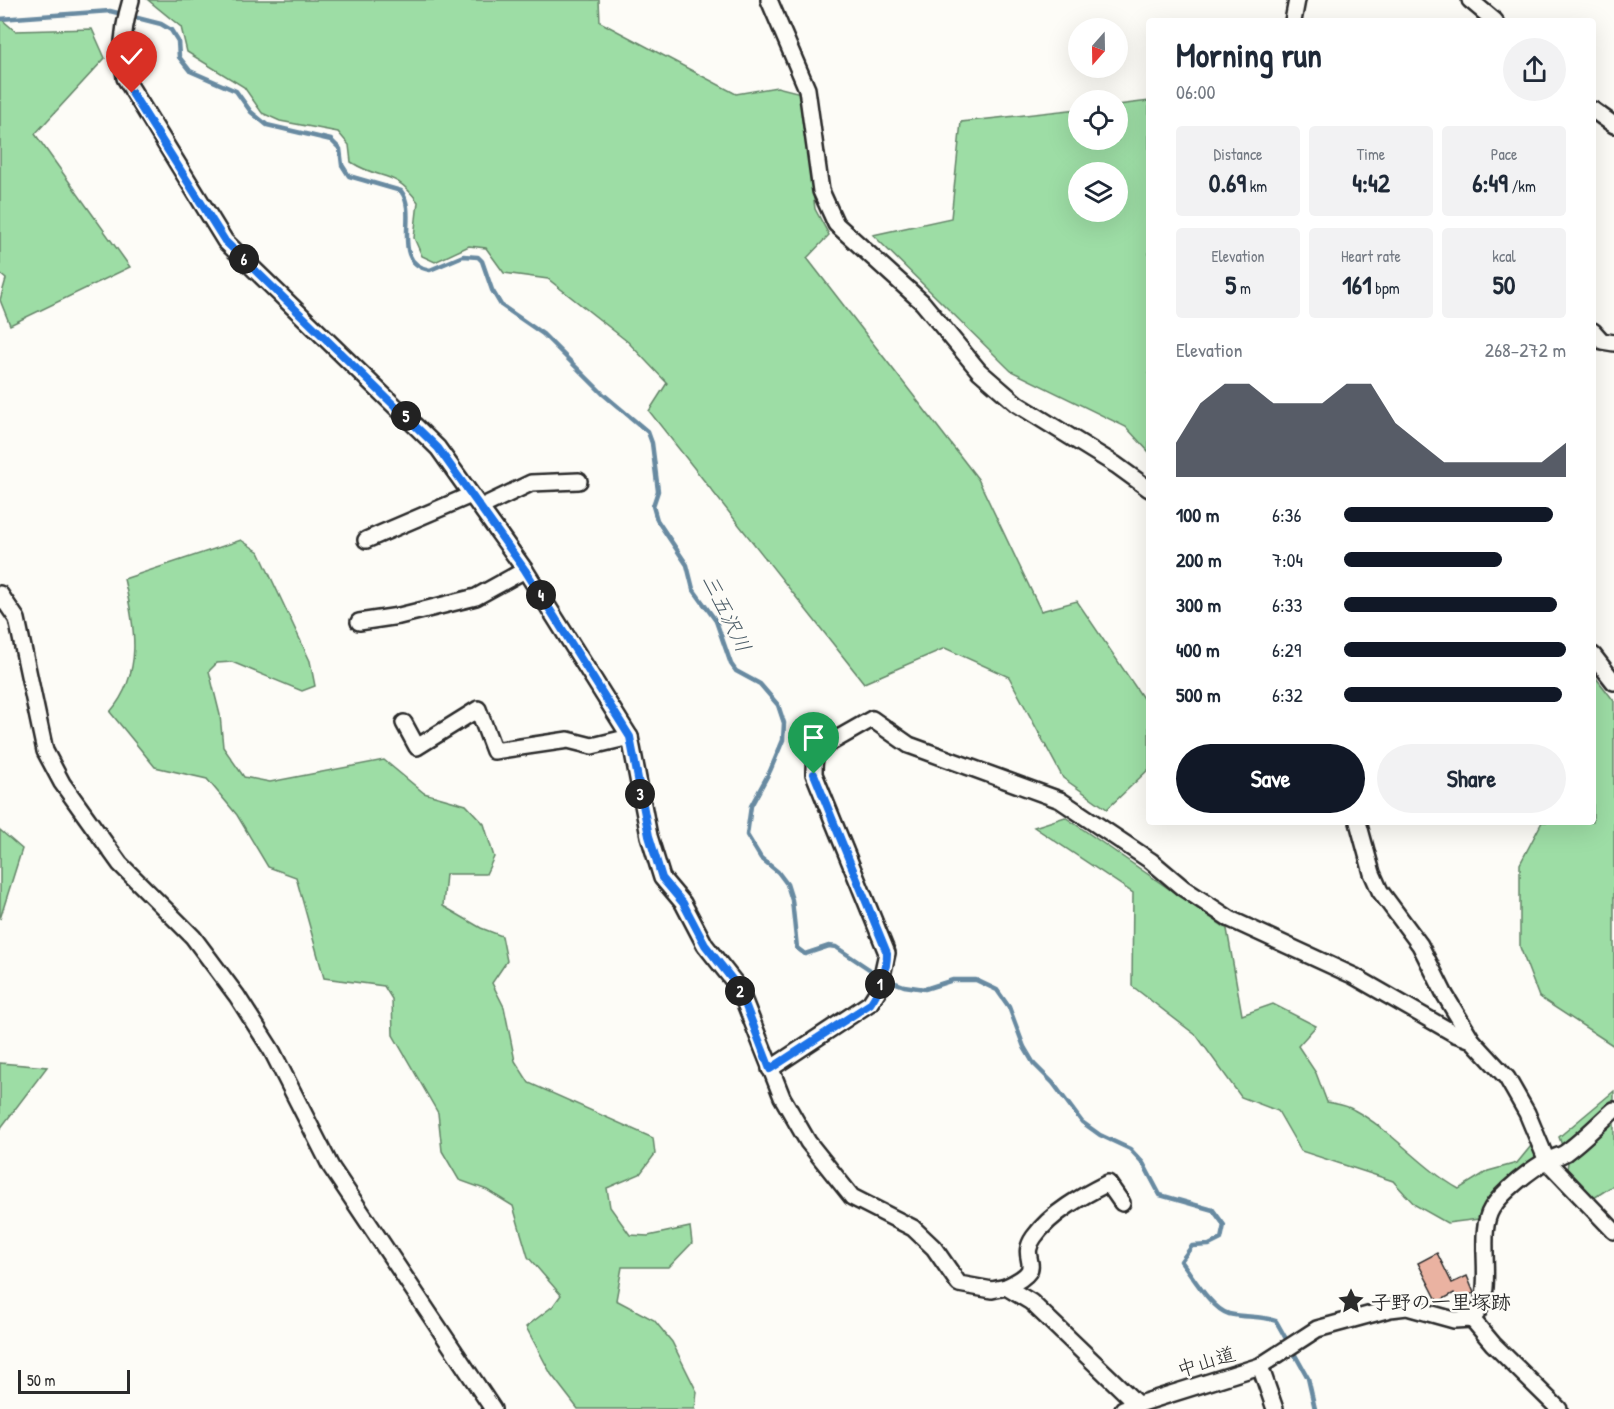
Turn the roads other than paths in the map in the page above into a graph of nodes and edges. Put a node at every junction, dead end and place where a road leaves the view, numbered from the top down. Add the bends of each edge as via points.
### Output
1 (768, 0) edge
2 (1297, 0) edge
3 (1470, 0) edge
4 (130, 3) edge
5 (1294, 18) edge
6 (1491, 18) edge
7 (1596, 112) edge
8 (1614, 125) edge
9 (1596, 334) edge
10 (1614, 343) edge
11 (579, 481) dead end
12 (1146, 487) edge
13 (476, 501) junction
14 (366, 540) dead end
15 (525, 570) junction
16 (0, 594) edge
17 (359, 622) dead end
18 (1596, 659) edge
19 (1614, 682) edge
20 (404, 723) dead end
21 (630, 737) junction
22 (1359, 825) edge
23 (1472, 1040) junction
24 (770, 1069) junction
25 (1614, 1110) edge
26 (1547, 1161) junction
27 (1122, 1203) dead end
28 (1614, 1231) edge
29 (1006, 1287) junction
30 (1472, 1319) junction
31 (1260, 1366) junction
32 (1130, 1406) edge
33 (493, 1409) edge
34 (1275, 1409) edge
35 (1559, 1409) edge

1 - 12 street via 807,88 821,191 836,224 922,302 979,371 1017,404
2 - 5 street
3 - 6 street
4 - 13 street via 121,58 125,78 225,241 425,435
7 - 8 street
9 - 10 street via 1602,341
11 - 13 street via 531,483
13 - 14 street
13 - 15 street
15 - 17 street via 476,597
15 - 21 street
16 - 33 street via 17,619 45,751 62,783 120,864 193,937 237,996 272,1051 331,1167
18 - 19 street
20 - 21 street via 417,747 478,709 494,751 568,740 592,746
21 - 24 street via 649,836 662,878 683,903 705,945 739,988
22 - 23 street via 1380,891 1420,945
23 - 24 street via 1354,976 1230,919 1060,800 909,745 872,719 821,748 815,754 814,774 887,953 885,968 870,1004
23 - 26 street via 1506,1078 1527,1113
24 - 29 street via 808,1142 852,1197 913,1228 934,1248 959,1284 992,1290
25 - 26 street via 1564,1154
26 - 28 street
26 - 30 street via 1509,1189 1491,1209 1483,1294
27 - 29 street via 1108,1184 1075,1199 1033,1238 1028,1254 1031,1268 1026,1278
29 - 32 street via 1030,1302
30 - 31 street, 中山道 via 1462,1321 1407,1307 1390,1309 1317,1329
30 - 35 street
31 - 32 street, 中山道
31 - 34 street

